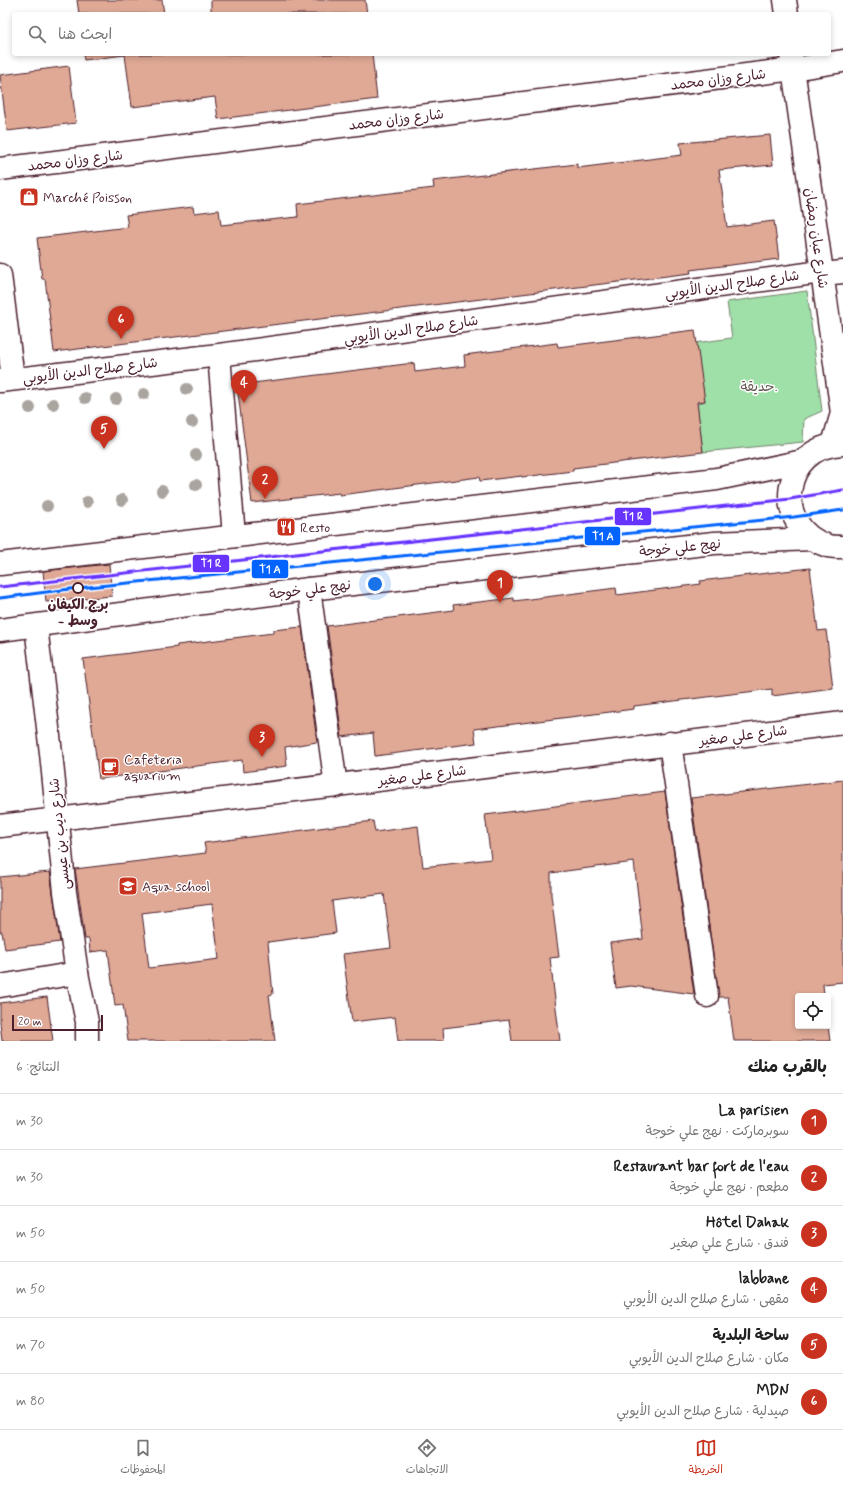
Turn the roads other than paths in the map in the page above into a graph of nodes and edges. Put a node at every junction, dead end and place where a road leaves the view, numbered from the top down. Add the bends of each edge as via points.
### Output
1 (785, 0) edge
2 (787, 12) edge
3 (843, 61) edge
4 (792, 62) edge
5 (0, 169) edge
6 (829, 273) edge
7 (0, 275) edge
8 (219, 355) junction
9 (7, 380) edge
10 (838, 444) edge
11 (802, 461) junction
12 (234, 536) junction
13 (813, 539) junction
14 (843, 547) edge
15 (0, 564) edge
16 (309, 589) junction
17 (36, 626) junction
18 (0, 630) edge
19 (843, 723) edge
20 (670, 743) junction
21 (336, 786) junction
22 (57, 819) junction
23 (0, 826) edge
24 (76, 974) junction
25 (0, 986) edge
26 (707, 996) dead end
27 (87, 1041) edge

1 - 2 street
3 - 4 street, شارع وزان محمد
4 - 5 street, شارع وزان محمد
4 - 6 street, شارع عبان رمضان
6 - 8 street, شارع صلاح الدين الأيوبي
6 - 10 street, شارع عبان رمضان via 842,413
7 - 9 street
8 - 9 street, شارع صلاح الدين الأيوبي
8 - 12 street
10 - 11 street via 816,450
11 - 12 street via 717,480
11 - 13 street via 793,476 789,492 794,517
12 - 15 street
13 - 14 street via 828,546
13 - 16 street, نهج علي خوجة via 714,543
16 - 17 street, نهج علي خوجة
16 - 21 street
17 - 18 street, نهج علي خوجة
17 - 22 street, شارع ديب بن عيسى
19 - 20 street, شارع علي صغير
20 - 21 street, شارع علي صغير
20 - 26 street
21 - 22 street, شارع علي صغير
22 - 23 street, شارع علي صغير
22 - 24 street, شارع ديب بن عيسى
24 - 25 street
24 - 27 street, شارع ديب بن عيسى via 87,1022

